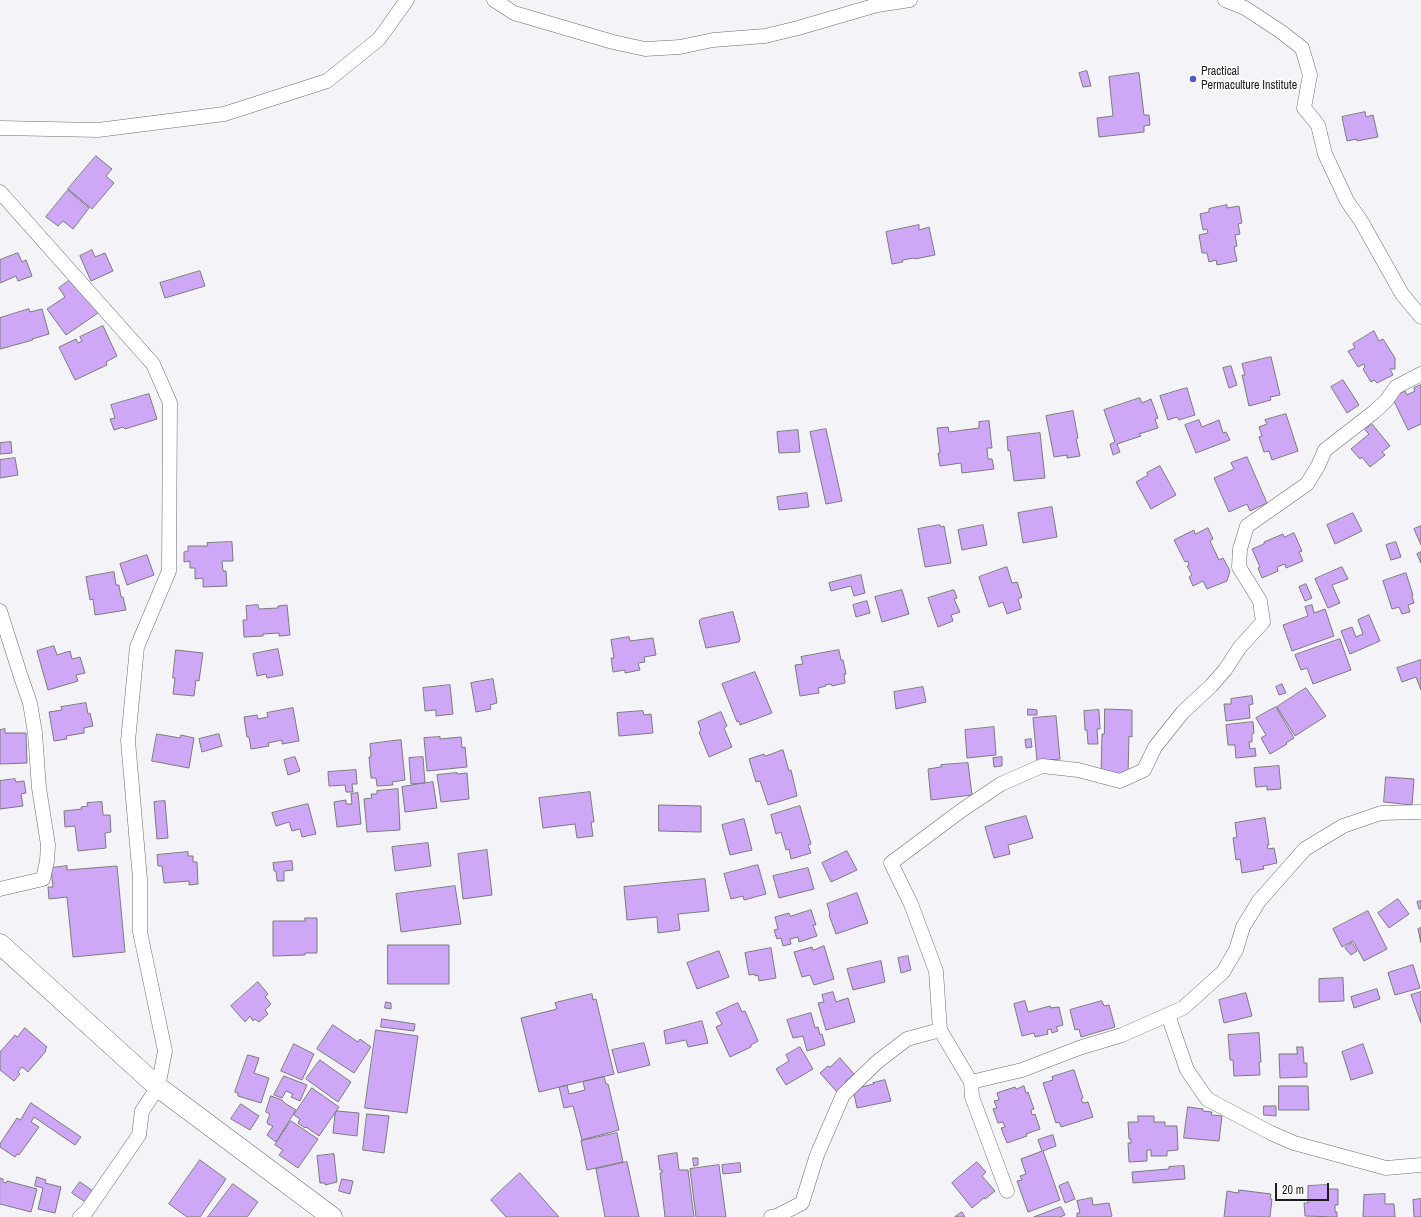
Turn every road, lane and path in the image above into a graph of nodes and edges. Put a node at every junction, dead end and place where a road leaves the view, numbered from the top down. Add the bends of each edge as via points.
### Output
1 (407, 0) edge
2 (494, 0) edge
3 (910, 0) edge
4 (1225, 0) edge
5 (0, 128) edge
6 (0, 192) edge
7 (1421, 317) edge
8 (1421, 374) edge
9 (0, 610) edge
10 (1421, 812) edge
11 (0, 889) edge
12 (0, 944) edge
13 (1168, 1014) junction
14 (940, 1030) junction
15 (971, 1082) junction
16 (158, 1087) junction
17 (1421, 1165) edge
18 (1007, 1191) dead end
19 (80, 1217) edge
20 (332, 1217) edge
21 (771, 1217) edge

1 - 5 street via 379,39 327,81 224,114 98,130
2 - 3 street via 514,13 644,49 765,36 877,5
4 - 7 street via 1245,8 1302,48 1310,76 1304,108 1318,125 1324,154 1347,201 1402,294
6 - 16 street via 153,364 170,404 169,571 137,647 128,741 140,879 140,932 165,1051
8 - 14 street via 1396,387 1374,412 1325,450 1307,484 1247,526 1240,549 1239,567 1260,601 1264,622 1240,646 1211,686 1183,712 1155,748 1144,770 1120,781 1078,770 1042,766 1001,784 890,863 911,904 936,971
9 - 11 street via 30,703 48,844 43,879
10 - 13 street via 1381,813 1343,826 1305,849 1259,901 1243,927 1236,950 1223,972 1183,1008
12 - 16 main road
13 - 15 street via 1122,1034 1022,1070
13 - 17 street via 1187,1070 1207,1099 1294,1143 1386,1168
14 - 15 street
14 - 21 street via 907,1039 877,1062 843,1095 817,1155 802,1203
15 - 18 street via 972,1097
16 - 19 street via 142,1111 139,1135
16 - 20 main road

